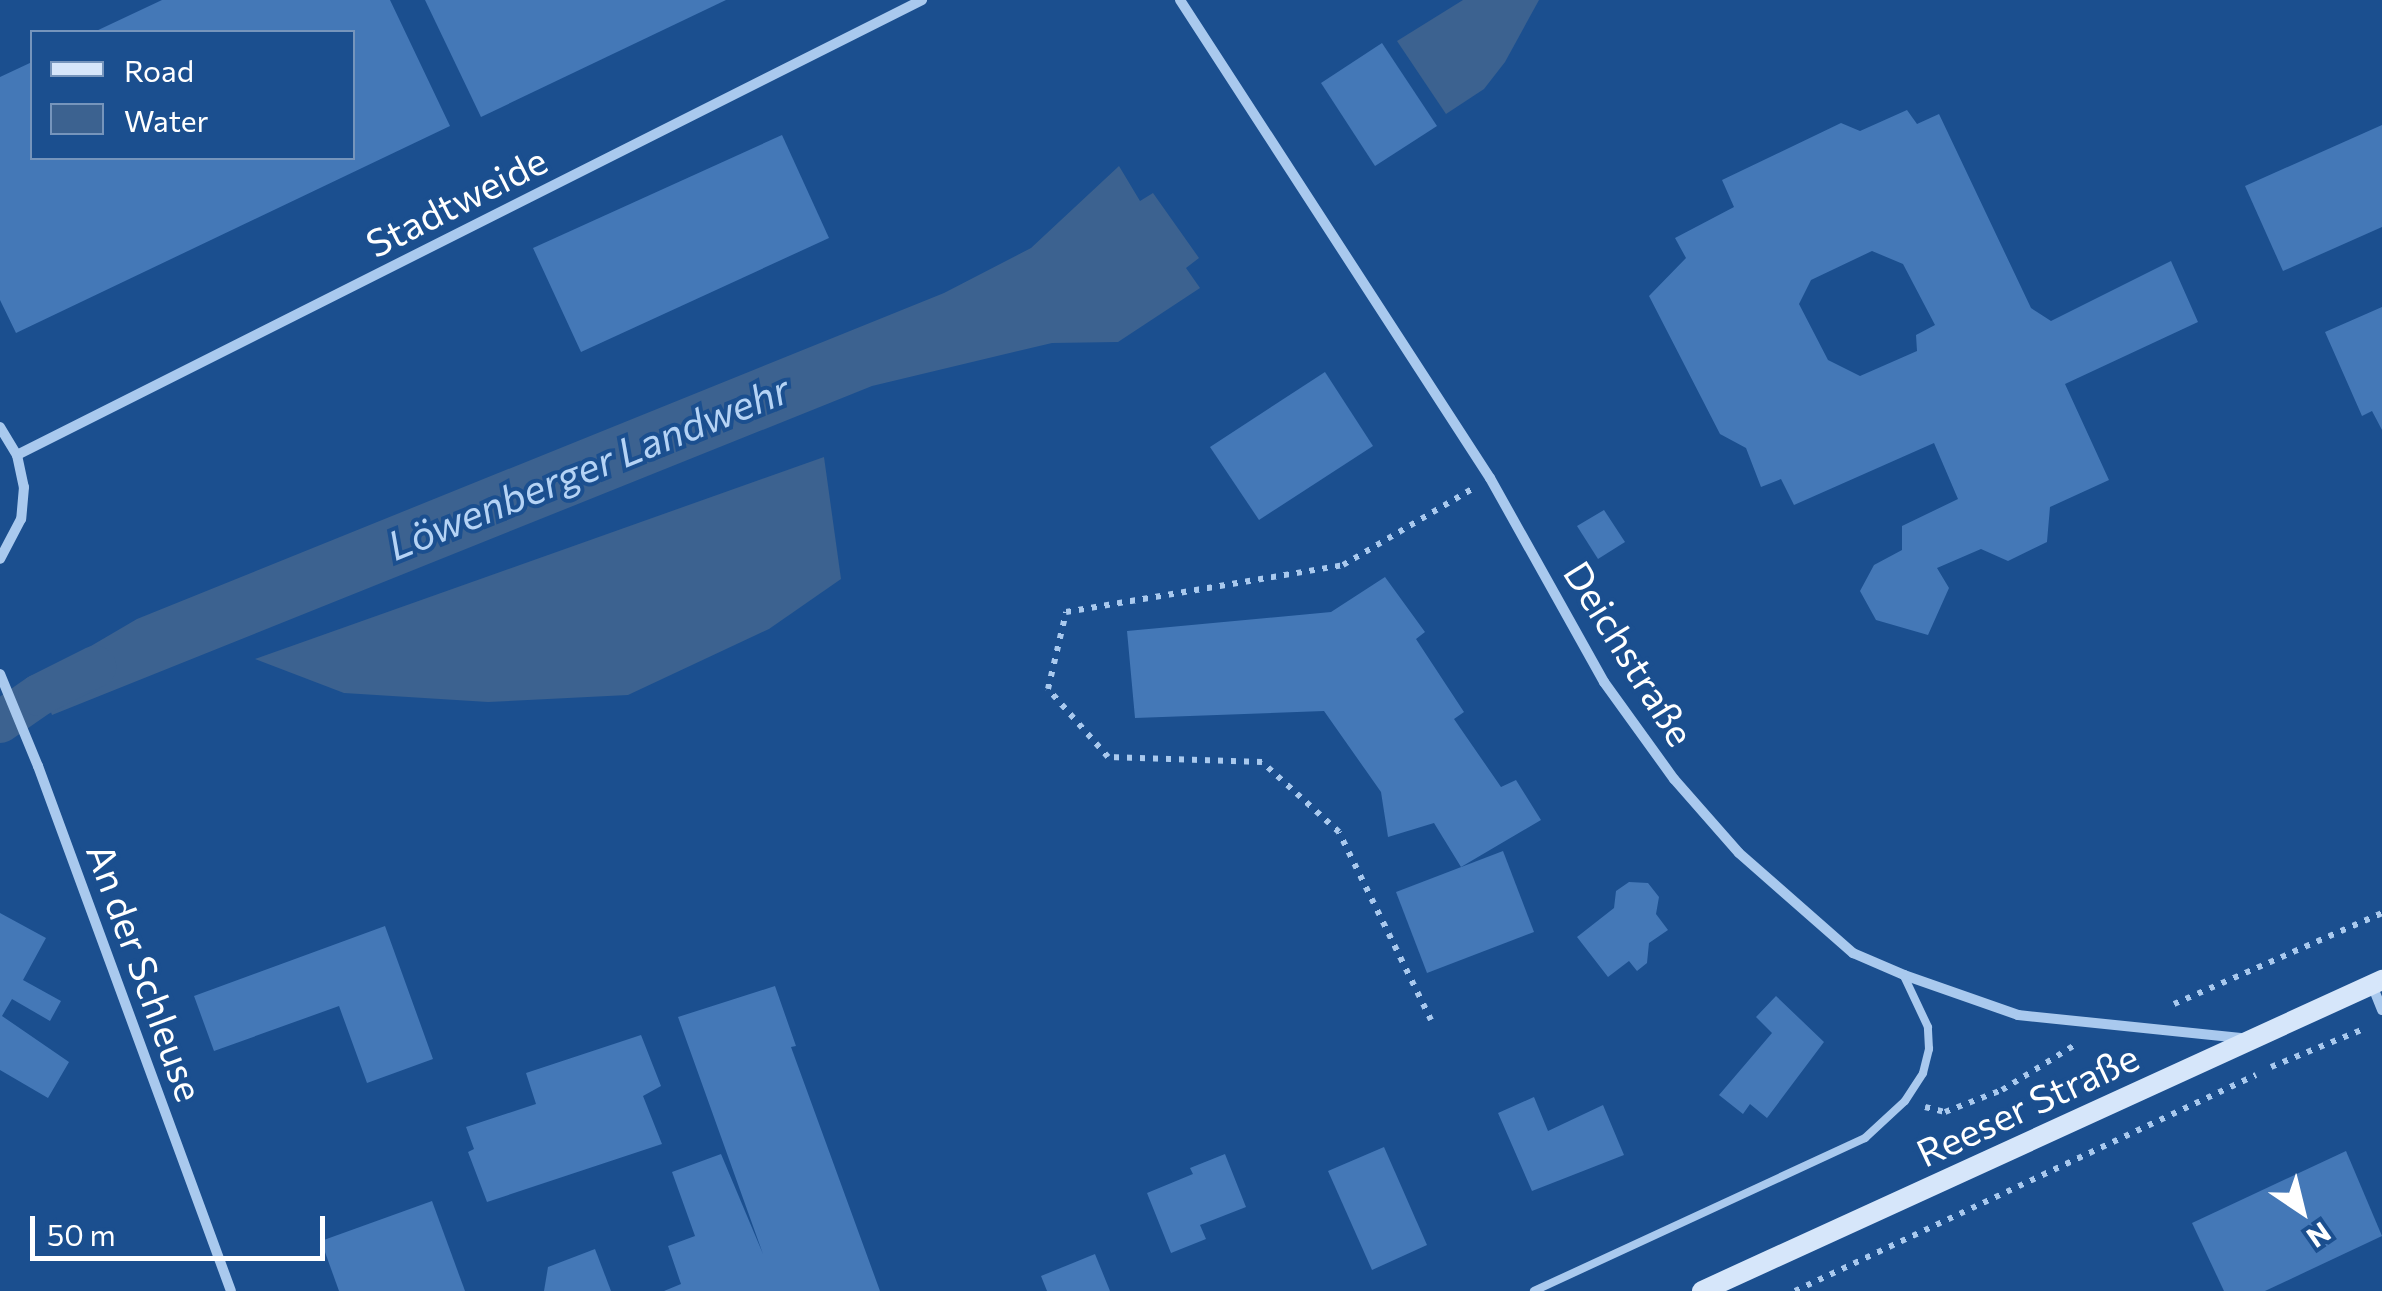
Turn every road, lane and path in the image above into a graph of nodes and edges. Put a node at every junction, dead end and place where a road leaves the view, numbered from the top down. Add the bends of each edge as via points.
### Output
1 (922, 0) edge
2 (1180, 0) edge
3 (0, 427) edge
4 (17, 455) junction
5 (1490, 478) junction
6 (0, 559) edge
7 (0, 674) edge
8 (2382, 913) edge
9 (1904, 975) junction
10 (2377, 983) edge
11 (2162, 1009) dead end
12 (2382, 1010) edge
13 (1431, 1020) dead end
14 (2382, 1022) edge
15 (2103, 1027) junction
16 (2252, 1039) junction
17 (1905, 1102) junction
18 (232, 1291) edge
19 (1534, 1291) edge
20 (1702, 1291) edge
21 (1795, 1291) edge

1 - 4 street, Stadtweide
2 - 5 street, Deichstraße
3 - 4 street
4 - 6 street via 21,518
5 - 9 street, Deichstraße via 1604,682 1674,779 1790,901 1853,953
5 - 13 path via 1343,565 1066,612 1048,689 1108,757 1262,762 1338,832
7 - 18 street, An der Schleuse
8 - 11 path
9 - 15 street, Deichstraße via 2018,1015
9 - 17 lane via 1923,1014 1929,1049
10 - 12 street
10 - 16 main road, Reeser Straße
14 - 21 path via 2269,1068
15 - 16 street, Deichstraße
15 - 17 path via 2002,1090 1945,1112
16 - 20 main road, Reeser Straße
17 - 19 lane via 1865,1138

